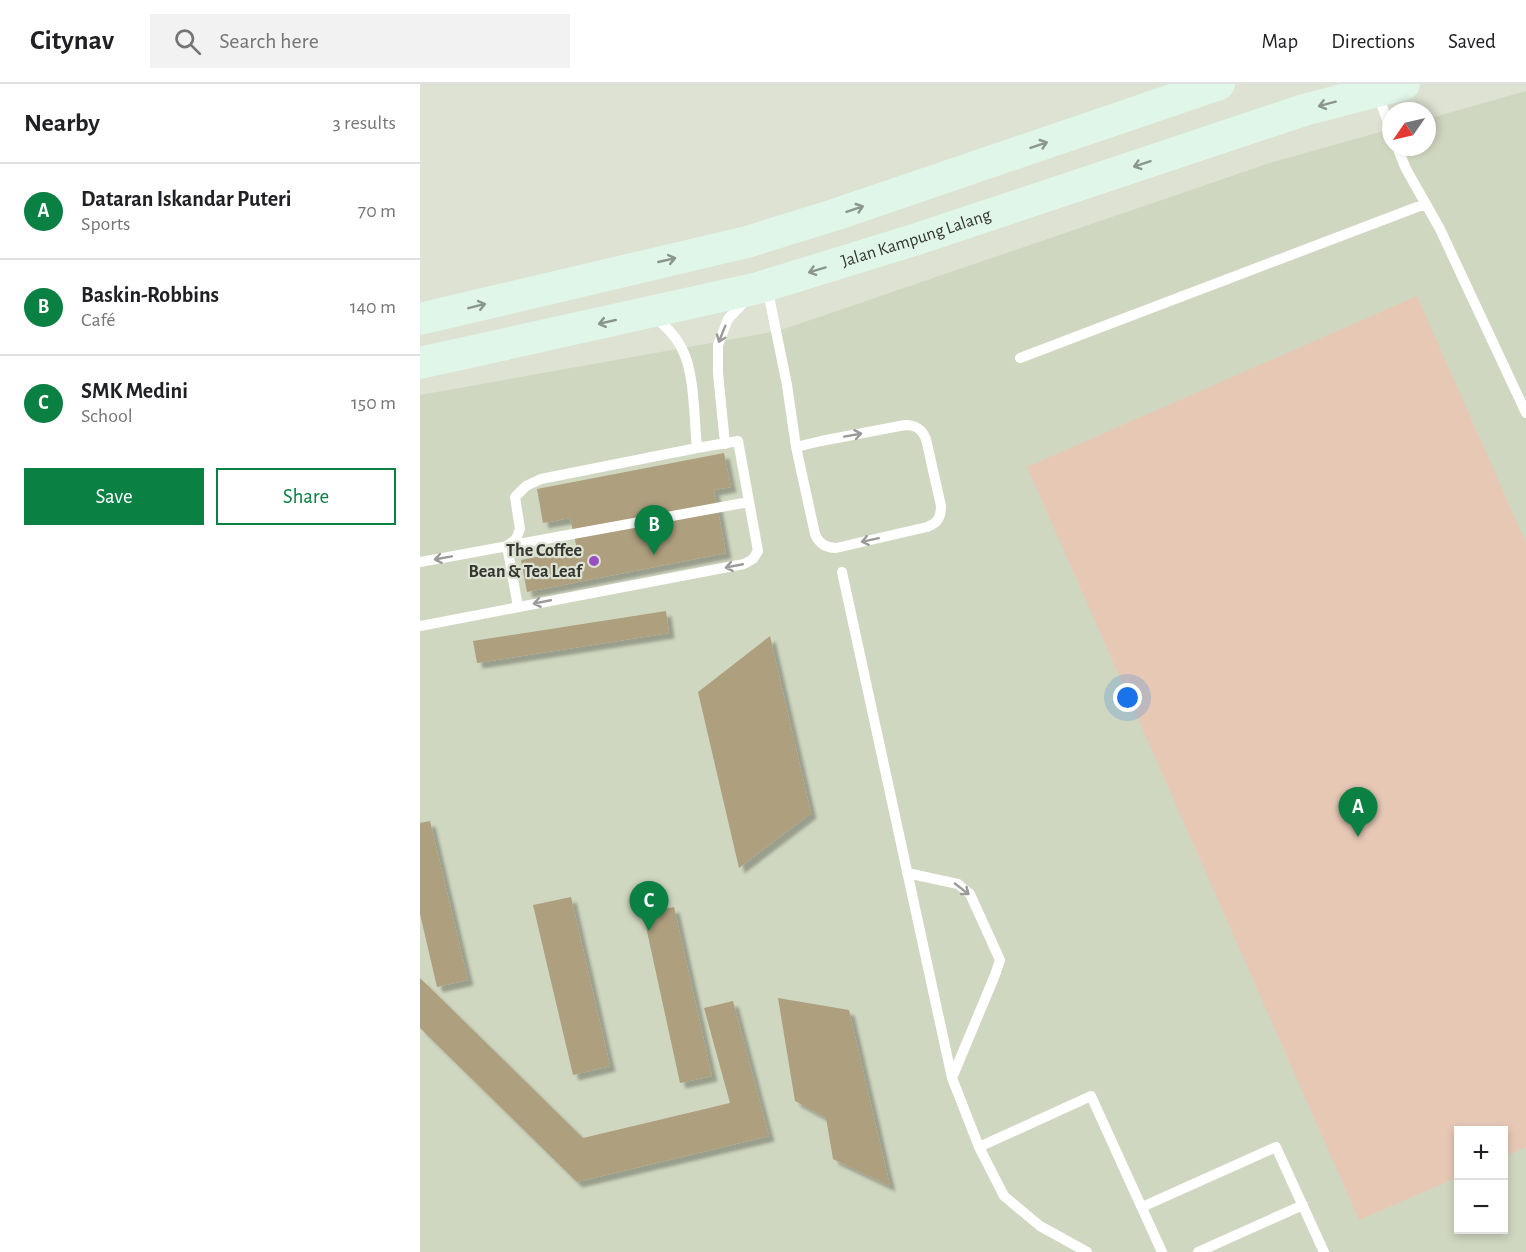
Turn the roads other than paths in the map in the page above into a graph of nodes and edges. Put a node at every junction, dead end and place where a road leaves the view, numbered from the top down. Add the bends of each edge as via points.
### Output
1 (1219, 84) edge
2 (1391, 88) edge
3 (1400, 156) edge
4 (1425, 204) junction
5 (762, 287) junction
6 (650, 312) junction
7 (420, 319) edge
8 (1020, 358) dead end
9 (420, 363) edge
10 (1526, 413) edge
11 (724, 444) junction
12 (796, 447) junction
13 (697, 448) junction
14 (749, 502) junction
15 (507, 546) junction
16 (420, 562) edge
17 (842, 572) dead end
18 (518, 607) junction
19 (420, 626) edge
20 (907, 873) junction
21 (952, 1078) junction
22 (979, 1147) junction
23 (1303, 1204) junction
24 (1142, 1208) junction
25 (1087, 1252) edge
26 (1162, 1252) edge
27 (1198, 1252) edge
28 (1324, 1252) edge

7 -> 1 main road via 747,242
2 -> 5 main road, Jalan Kampung Lalang via 1285,116
3 - 4 lane
4 - 8 lane
4 - 10 lane
5 - 6 main road, Jalan Kampung Lalang
5 -> 11 lane via 728,319 718,345
5 - 12 lane via 788,384
6 -> 9 main road, Jalan Kampung Lalang
6 - 13 lane via 671,331 690,368
11 - 13 lane
11 - 14 lane via 738,441
12 -> 12 lane via 905,425 918,428 926,439 942,506 939,519 927,528 836,548 823,545 815,534
13 - 15 lane via 541,479 526,486 515,497 520,529
14 - 15 lane
14 -> 18 lane via 758,551 744,564
15 -> 16 lane
15 - 18 lane
17 - 20 lane
18 - 19 lane
20 - 21 lane
20 -> 21 lane via 958,884 970,894 999,960
21 - 22 lane
22 - 24 lane via 1091,1096
22 - 25 lane via 1004,1196 1040,1226
23 - 24 lane via 1276,1147
23 - 27 lane
23 - 28 lane
24 - 26 lane

